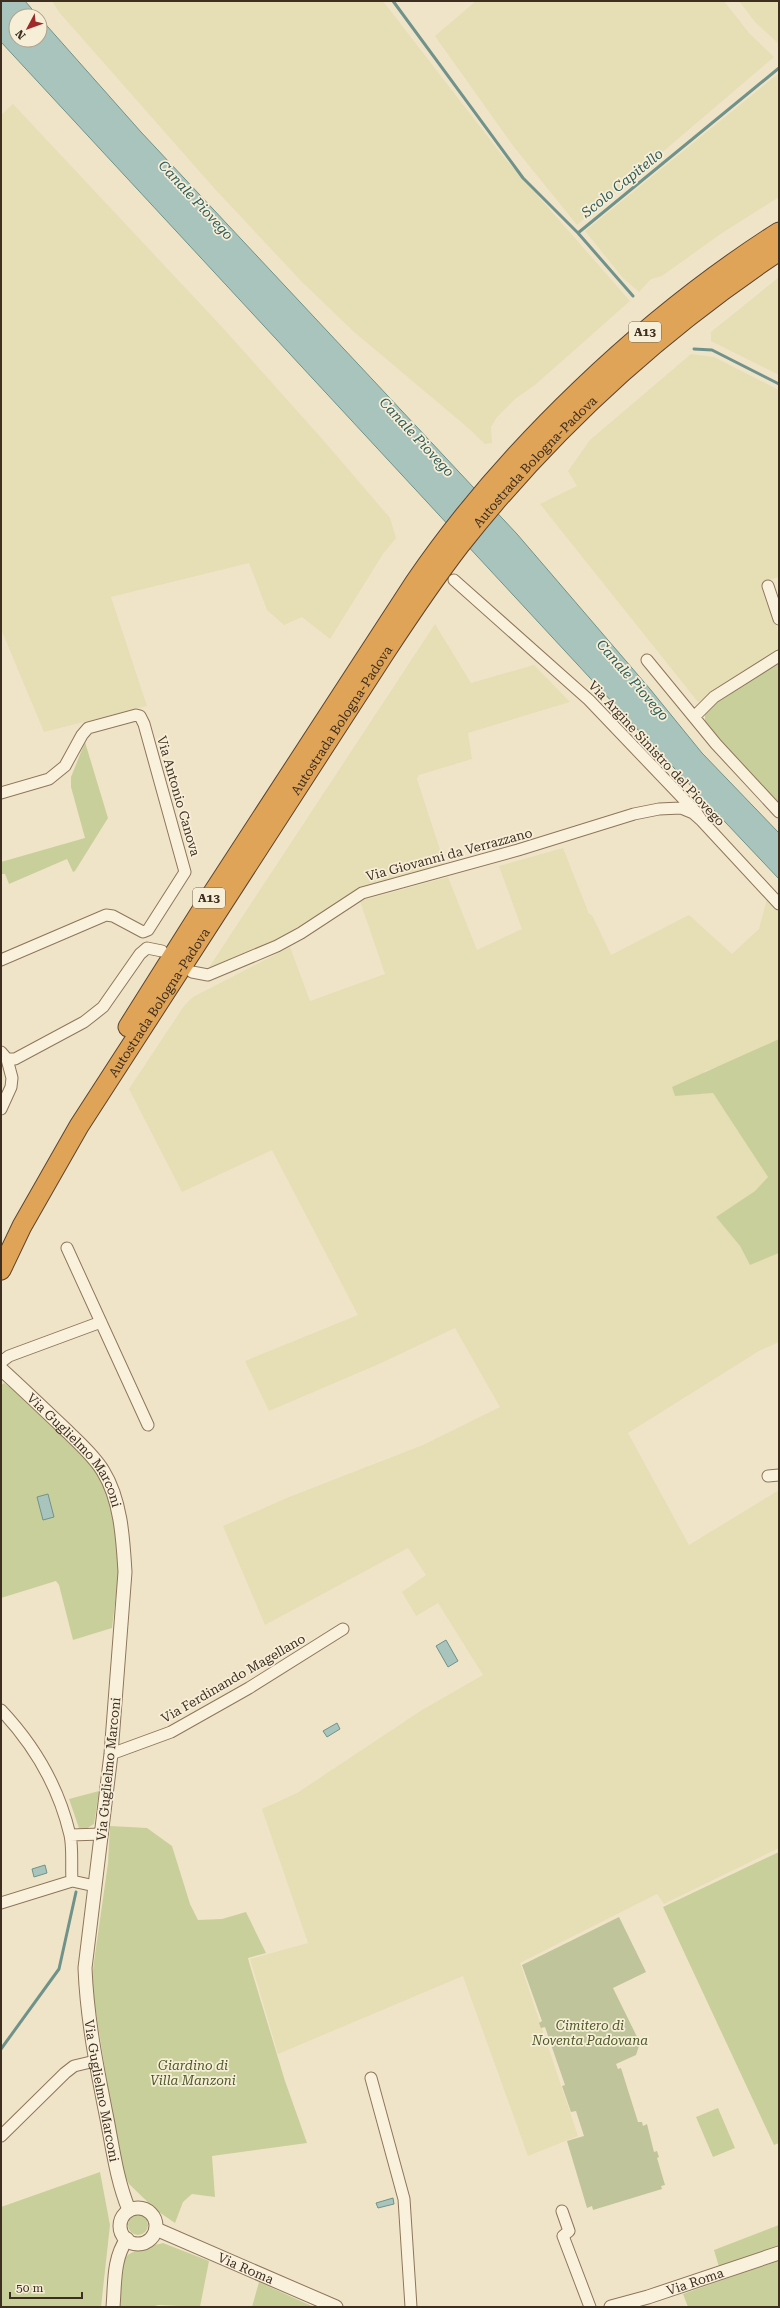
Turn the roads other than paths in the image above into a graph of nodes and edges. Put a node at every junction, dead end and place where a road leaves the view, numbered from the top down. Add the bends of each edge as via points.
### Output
1 (779, 232) edge
2 (779, 251) edge
3 (529, 454) junction
4 (454, 580) dead end
5 (768, 586) dead end
6 (779, 619) edge
7 (779, 656) edge
8 (647, 660) dead end
9 (694, 717) junction
10 (1, 793) edge
11 (779, 812) edge
12 (702, 821) junction
13 (779, 904) edge
14 (162, 951) dead end
15 (1, 960) edge
16 (192, 972) dead end
17 (4, 1055) edge
18 (1, 1109) edge
19 (17, 1223) junction
20 (1, 1244) edge
21 (67, 1248) dead end
22 (1, 1270) edge
23 (101, 1322) junction
24 (1, 1362) edge
25 (1, 1369) edge
26 (148, 1425) dead end
27 (779, 1475) edge
28 (768, 1476) dead end
29 (343, 1629) dead end
30 (1, 1710) edge
31 (111, 1754) junction
32 (102, 1834) junction
33 (70, 1835) junction
34 (72, 1881) junction
35 (95, 1886) junction
36 (1, 1903) edge
37 (95, 2061) junction
38 (371, 2078) dead end
39 (1, 2136) edge
40 (129, 2210) junction
41 (562, 2211) dead end
42 (156, 2229) junction
43 (127, 2239) junction
44 (779, 2253) edge
45 (113, 2307) edge
46 (336, 2307) edge
47 (411, 2307) edge
48 (590, 2307) edge
49 (611, 2307) edge

1 - 3 highway, Autostrada Bologna-Padova / A13 via 692,293 643,334 578,394
2 - 3 highway, Autostrada Bologna-Padova / A13 via 718,293
3 - 19 highway, Autostrada Bologna-Padova / A13 via 476,524 420,587
4 - 12 street, Via Argine Sinistro del Piovego via 589,700
5 - 6 street
7 - 9 street via 714,697
8 - 9 street
9 - 11 street
10 - 15 street, Via Antonio Canova via 49,779 65,766 84,732 136,715 142,719 185,872 148,930 143,932 113,916 106,915
12 - 13 street, Via Argine Sinistro del Piovego
12 - 16 street, Via Giovanni da Verrazzano via 693,813 681,808 634,814 518,850 362,893 301,933 226,969 208,975
14 - 17 street via 147,948 140,954 103,1007 84,1022 15,1059
17 - 18 street via 12,1078 11,1087
19 - 20 highway, Autostrada Bologna-Padova / A13
19 - 22 highway, Autostrada Bologna-Padova / A13
21 - 23 street
23 - 24 street via 9,1356
23 - 26 street
25 - 31 street, Via Guglielmo Marconi via 84,1448 103,1471 112,1491 118,1513 125,1572
27 - 28 street
29 - 31 street, Via Ferdinando Magellano via 249,1688 171,1732
30 - 33 street via 31,1745 47,1774
31 - 32 street, Via Guglielmo Marconi
32 - 33 street
32 - 35 street, Via Guglielmo Marconi
33 - 34 street
34 - 35 street
34 - 36 street
35 - 37 street, Via Guglielmo Marconi via 85,1968
37 - 39 street via 74,2066 65,2073
37 - 40 street, Via Guglielmo Marconi via 120,2188
38 - 47 street via 404,2199
40 - 42 street via 146,2209 154,2218
40 - 43 street via 121,2221 123,2234
41 - 48 street via 569,2231 563,2236
42 - 43 street via 147,2241 137,2243
42 - 46 street, Via Roma
43 - 45 street via 120,2248 116,2263
44 - 49 street, Via Roma

